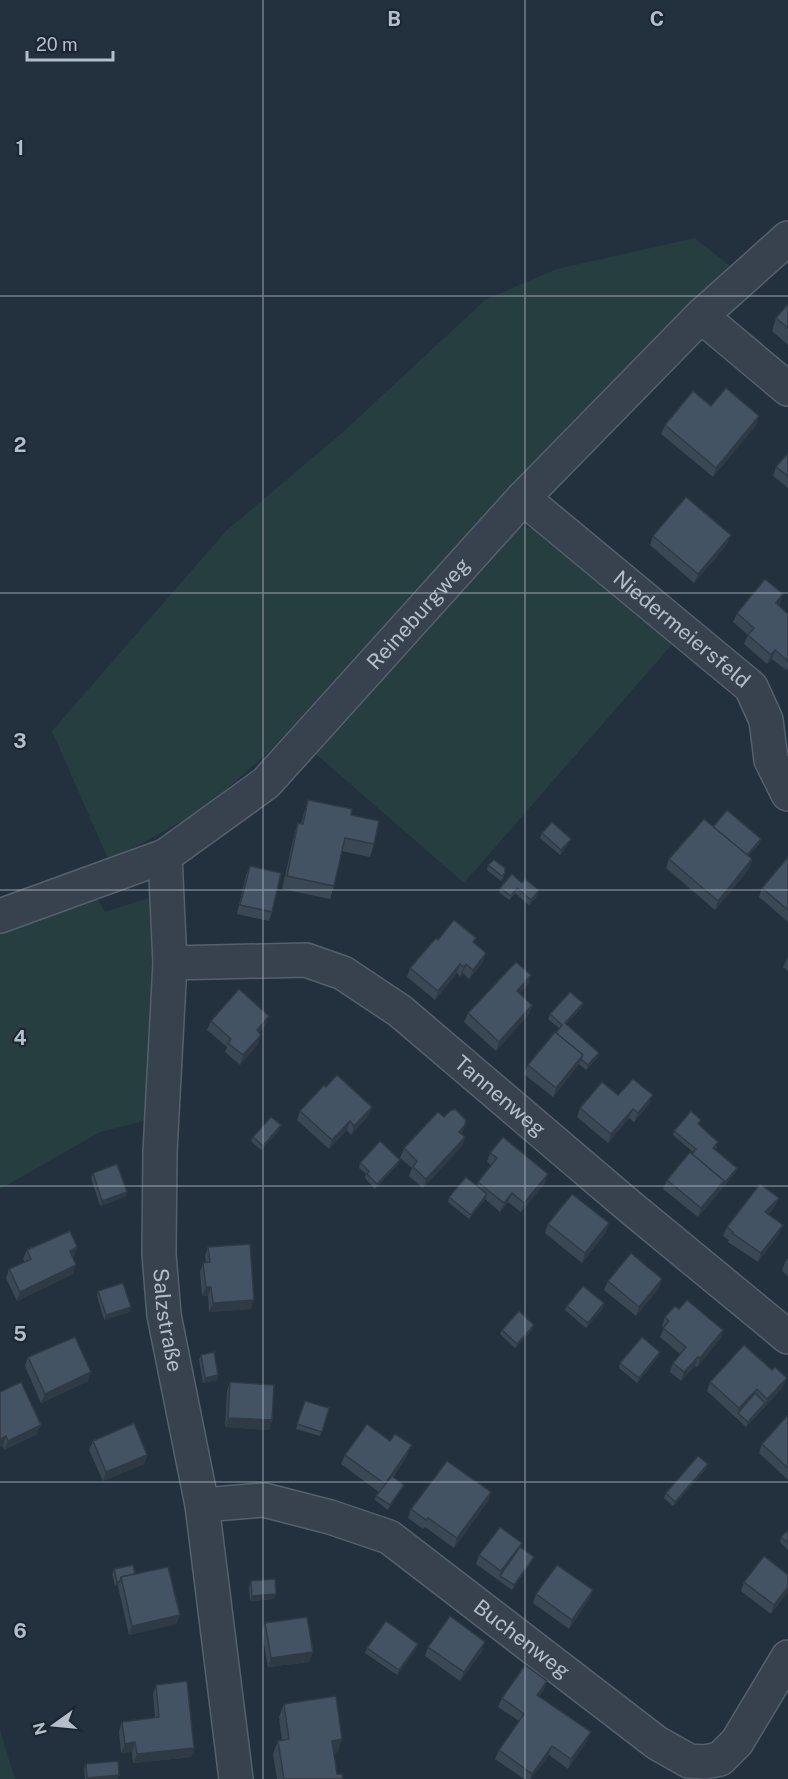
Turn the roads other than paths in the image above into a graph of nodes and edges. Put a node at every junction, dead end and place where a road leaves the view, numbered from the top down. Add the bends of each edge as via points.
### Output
1 (788, 238) edge
2 (701, 316) junction
3 (788, 389) edge
4 (523, 498) junction
5 (788, 794) edge
6 (165, 856) junction
7 (0, 916) edge
8 (170, 963) junction
9 (788, 1338) edge
10 (202, 1505) junction
11 (788, 1657) edge
12 (236, 1779) edge

1 - 2 street, Reineburgweg
2 - 3 street
2 - 4 street, Reineburgweg
4 - 5 street, Niedermeiersfeld via 751,687 766,720 771,760
4 - 6 street, Reineburgweg via 266,783
6 - 7 street, Reineburgweg
6 - 8 street, Salzstraße
8 - 9 street, Tannenweg via 306,960 343,973 400,1011
8 - 10 street, Salzstraße via 159,1254 164,1315
10 - 11 street, Buchenweg via 264,1500 389,1537 657,1743 689,1761 720,1759 737,1742
10 - 12 street, Salzstraße

